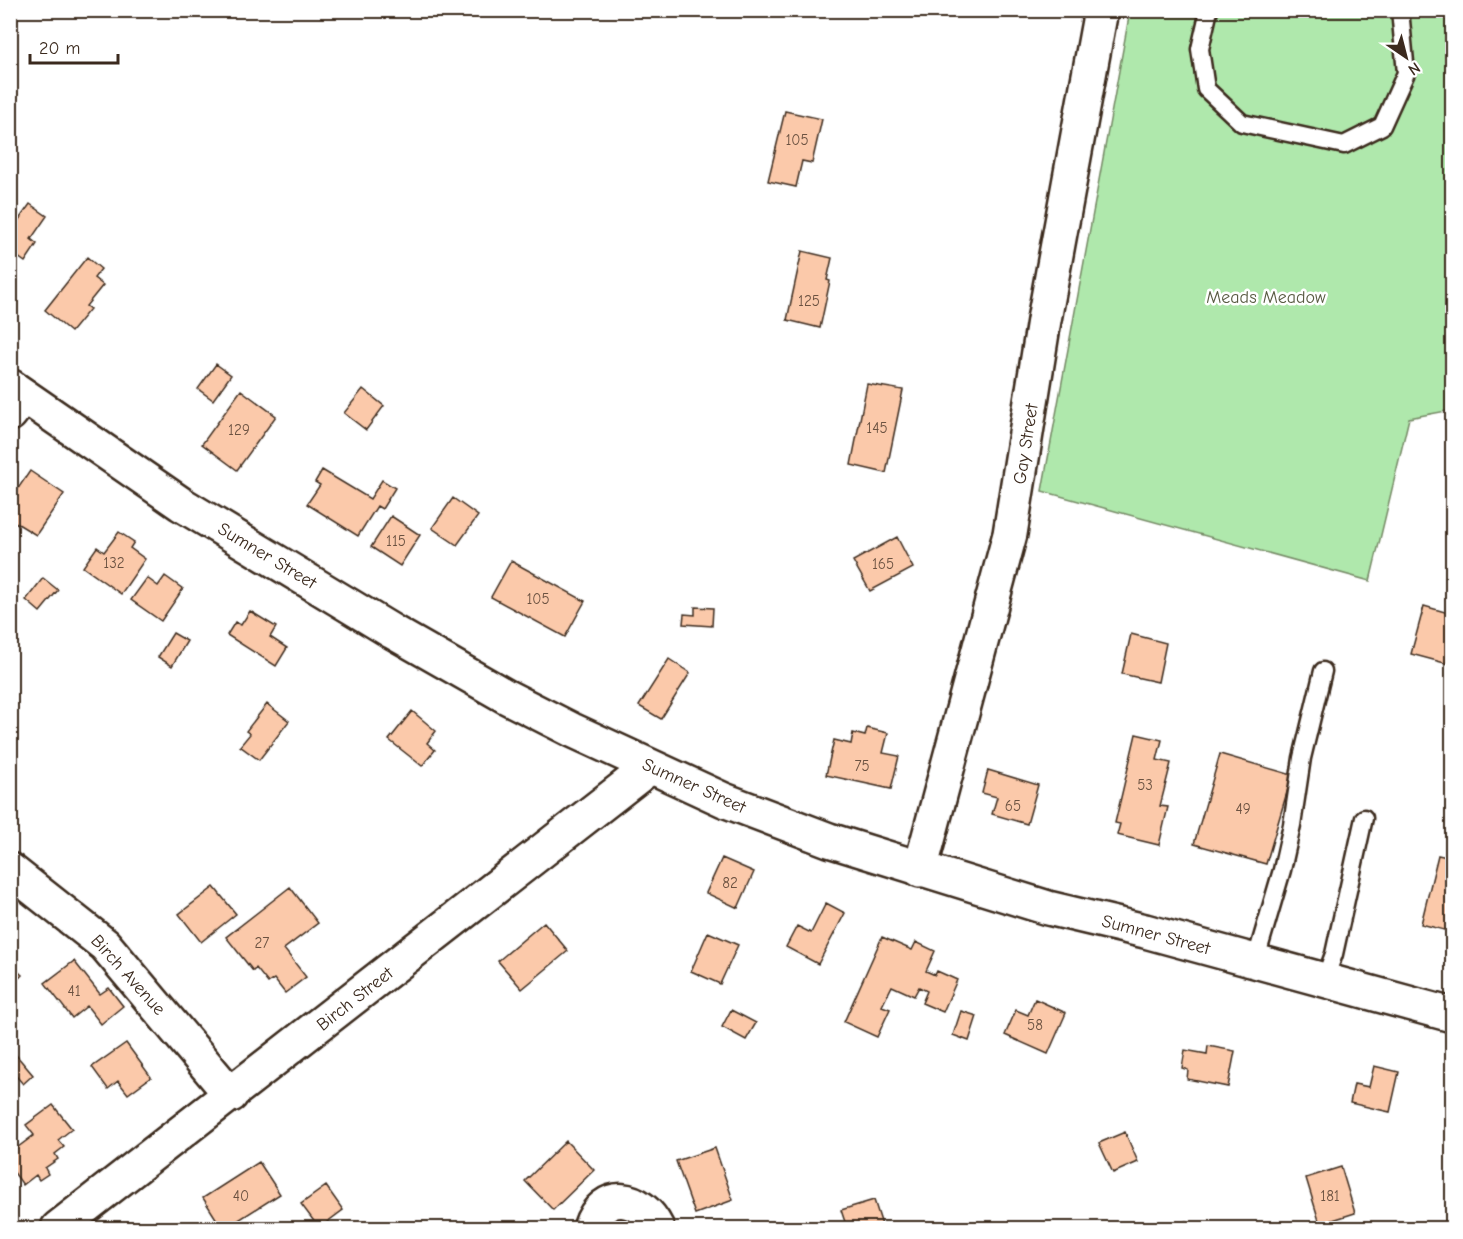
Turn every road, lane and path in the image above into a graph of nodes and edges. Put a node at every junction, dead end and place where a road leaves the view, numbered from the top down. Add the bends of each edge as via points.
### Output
1 (1101, 10) edge
2 (1209, 10) edge
3 (1400, 10) edge
4 (15, 399) edge
5 (1323, 671) dead end
6 (650, 767) junction
7 (1364, 818) dead end
8 (10, 870) edge
9 (920, 870) junction
10 (1255, 962) junction
11 (1324, 981) junction
12 (1452, 1015) edge
13 (231, 1095) junction
14 (58, 1228) edge
15 (590, 1228) edge
16 (657, 1228) edge

1 - 9 street, Gay Street via 1044,320 1010,534
2 - 3 lane via 1200,49 1206,89 1242,123 1344,145 1382,126 1406,73
4 - 6 street, Sumner Street via 393,632 507,697
5 - 10 lane via 1302,758 1282,870
6 - 9 street, Sumner Street via 761,816
6 - 13 street, Birch Street
7 - 11 lane via 1334,954
8 - 13 street, Birch Avenue via 105,945
9 - 10 street, Sumner Street
10 - 11 street, Sumner Street
11 - 12 street, Sumner Street
13 - 14 street, Birch Street
15 - 16 street via 603,1207 622,1200 645,1210

